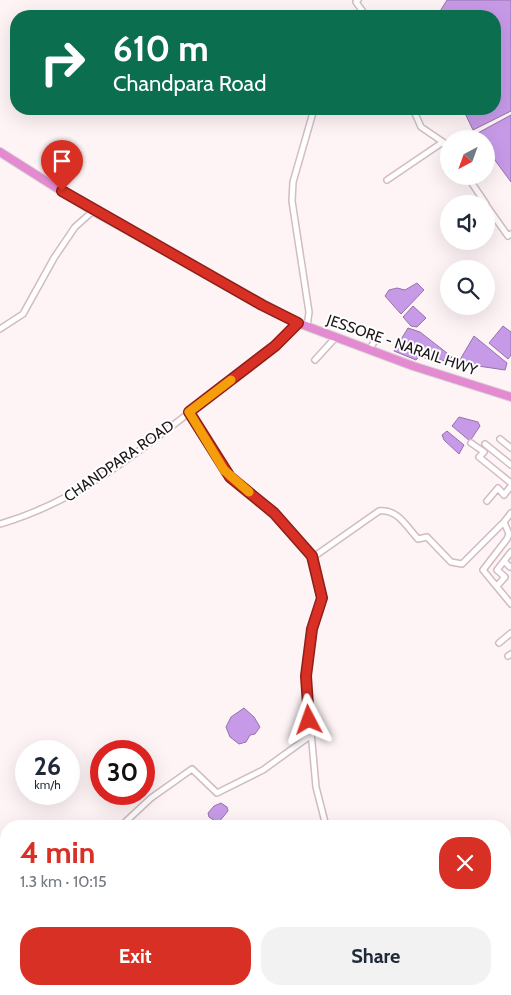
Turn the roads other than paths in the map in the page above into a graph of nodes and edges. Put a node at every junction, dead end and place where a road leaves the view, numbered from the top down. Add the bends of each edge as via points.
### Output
1 (358, 0) edge
2 (362, 10) edge
3 (312, 115) edge
4 (416, 115) edge
5 (440, 140) edge
6 (440, 144) edge
7 (0, 152) edge
8 (388, 180) dead end
9 (93, 211) junction
10 (495, 217) edge
11 (511, 234) edge
12 (298, 323) junction
13 (307, 327) junction
14 (0, 329) edge
15 (336, 338) junction
16 (376, 339) dead end
17 (370, 350) junction
18 (315, 360) dead end
19 (511, 397) edge
20 (189, 412) junction
21 (500, 439) dead end
22 (471, 443) dead end
23 (485, 444) dead end
24 (511, 448) edge
25 (511, 465) edge
26 (506, 478) junction
27 (511, 484) edge
28 (498, 488) junction
29 (487, 501) dead end
30 (511, 513) edge
31 (504, 522) junction
32 (0, 524) edge
33 (504, 545) dead end
34 (511, 551) edge
35 (312, 558) junction
36 (504, 560) junction
37 (510, 567) edge
38 (497, 586) dead end
39 (511, 604) edge
40 (511, 633) edge
41 (499, 643) dead end
42 (310, 736) junction
43 (128, 820) edge
44 (324, 820) edge

1 - 2 street via 356,2
3 - 13 street via 293,182 292,201 307,301
4 - 5 street via 421,128
6 - 8 street
7 - 9 highway, JESSORE - NARAIL HWY
9 - 12 highway, JESSORE - NARAIL HWY
9 - 14 street via 75,227 59,250 23,314
10 - 11 street via 508,236
12 - 13 highway, JESSORE - NARAIL HWY
12 - 20 street, CHANDPARA ROAD via 275,346
13 - 15 highway, JESSORE - NARAIL HWY
15 - 17 highway, JESSORE - NARAIL HWY
15 - 18 street
16 - 17 street
17 - 19 highway, JESSORE - NARAIL HWY
20 - 32 street, CHANDPARA ROAD via 64,500
20 - 35 street via 230,477 274,513
21 - 24 street
22 - 26 street via 484,452 479,457
23 - 25 street
26 - 27 street
26 - 28 street
27 - 28 street via 504,495
28 - 29 street
30 - 31 street
31 - 35 street via 462,564 451,562 427,537 418,539 398,516 387,510 379,511
31 - 39 street via 507,539 483,570
33 - 34 street
34 - 36 street
35 - 42 street via 322,598 312,629 306,676
36 - 37 street
36 - 38 street via 496,570 505,577
40 - 41 street
42 - 43 street via 263,770 217,793 192,769
42 - 44 street via 316,787

